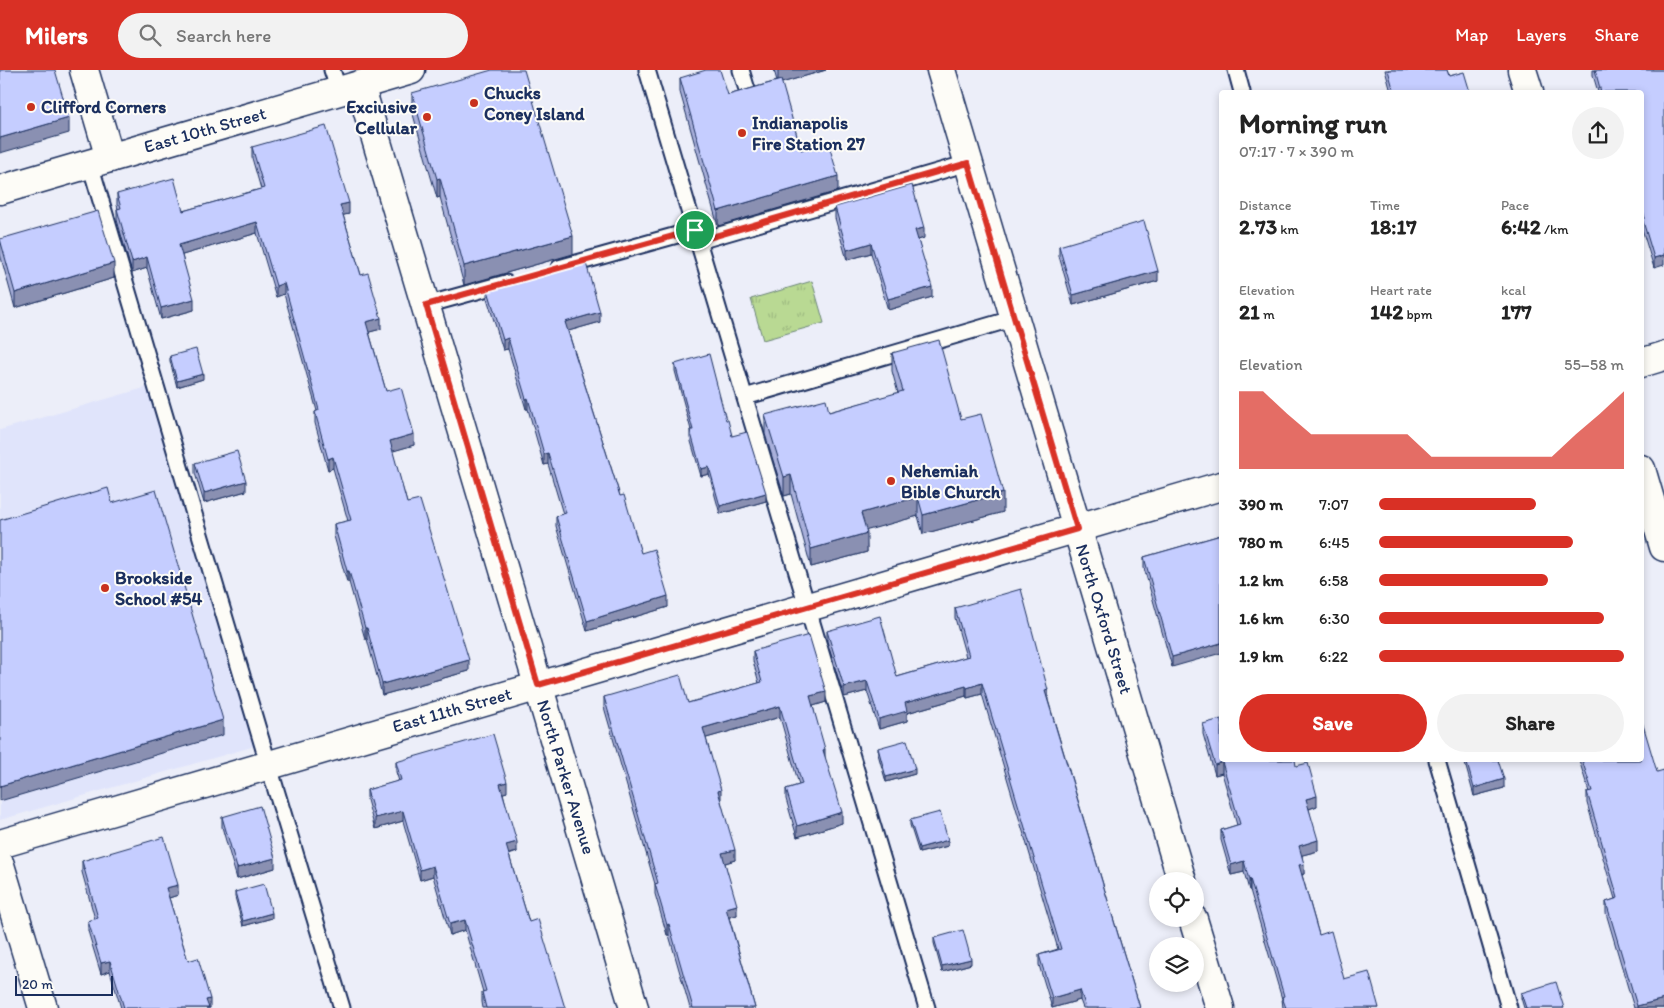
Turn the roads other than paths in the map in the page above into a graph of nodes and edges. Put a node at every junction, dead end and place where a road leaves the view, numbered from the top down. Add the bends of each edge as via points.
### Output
1 (84, 70) edge
2 (411, 70) edge
3 (647, 70) edge
4 (741, 70) edge
5 (940, 70) edge
6 (1236, 70) edge
7 (1522, 70) edge
8 (344, 82) edge
9 (1241, 90) edge
10 (1528, 90) edge
11 (748, 93) edge
12 (100, 161) junction
13 (968, 163) junction
14 (0, 190) edge
15 (697, 235) junction
16 (544, 272) edge
17 (516, 280) edge
18 (426, 305) junction
19 (1015, 318) junction
20 (1664, 356) edge
21 (1644, 362) edge
22 (745, 397) junction
23 (1644, 479) edge
24 (1219, 487) edge
25 (1077, 529) junction
26 (1664, 546) edge
27 (807, 607) junction
28 (538, 685) junction
29 (1438, 762) edge
30 (269, 764) junction
31 (0, 844) edge
32 (0, 865) edge
33 (1179, 872) edge
34 (1195, 927) edge
35 (43, 1008) edge
36 (342, 1008) edge
37 (634, 1008) edge
38 (927, 1008) edge
39 (1220, 1008) edge
40 (1509, 1008) edge

1 - 12 street
2 - 8 street, East 10th Street
3 - 15 lane
4 - 11 lane
5 - 13 street, North Oxford Street
6 - 9 lane
7 - 10 street
8 - 12 street, East 10th Street
8 - 18 street, North Parker Avenue
12 - 14 street, East 10th Street
12 - 30 lane
13 - 15 lane
13 - 19 street, North Oxford Street
15 - 16 lane
15 - 22 lane
17 - 18 lane
18 - 28 street, North Parker Avenue
19 - 22 lane
19 - 25 street, North Oxford Street
20 - 21 street
22 - 27 lane
23 - 26 street
24 - 25 street, East 11th Street
25 - 27 street, East 11th Street
25 - 33 street, North Oxford Street
27 - 28 street, East 11th Street
27 - 38 lane
28 - 30 street, East 11th Street
28 - 37 street, North Parker Avenue
29 - 40 lane
30 - 31 street, East 11th Street
30 - 36 lane
32 - 35 street
34 - 39 street

